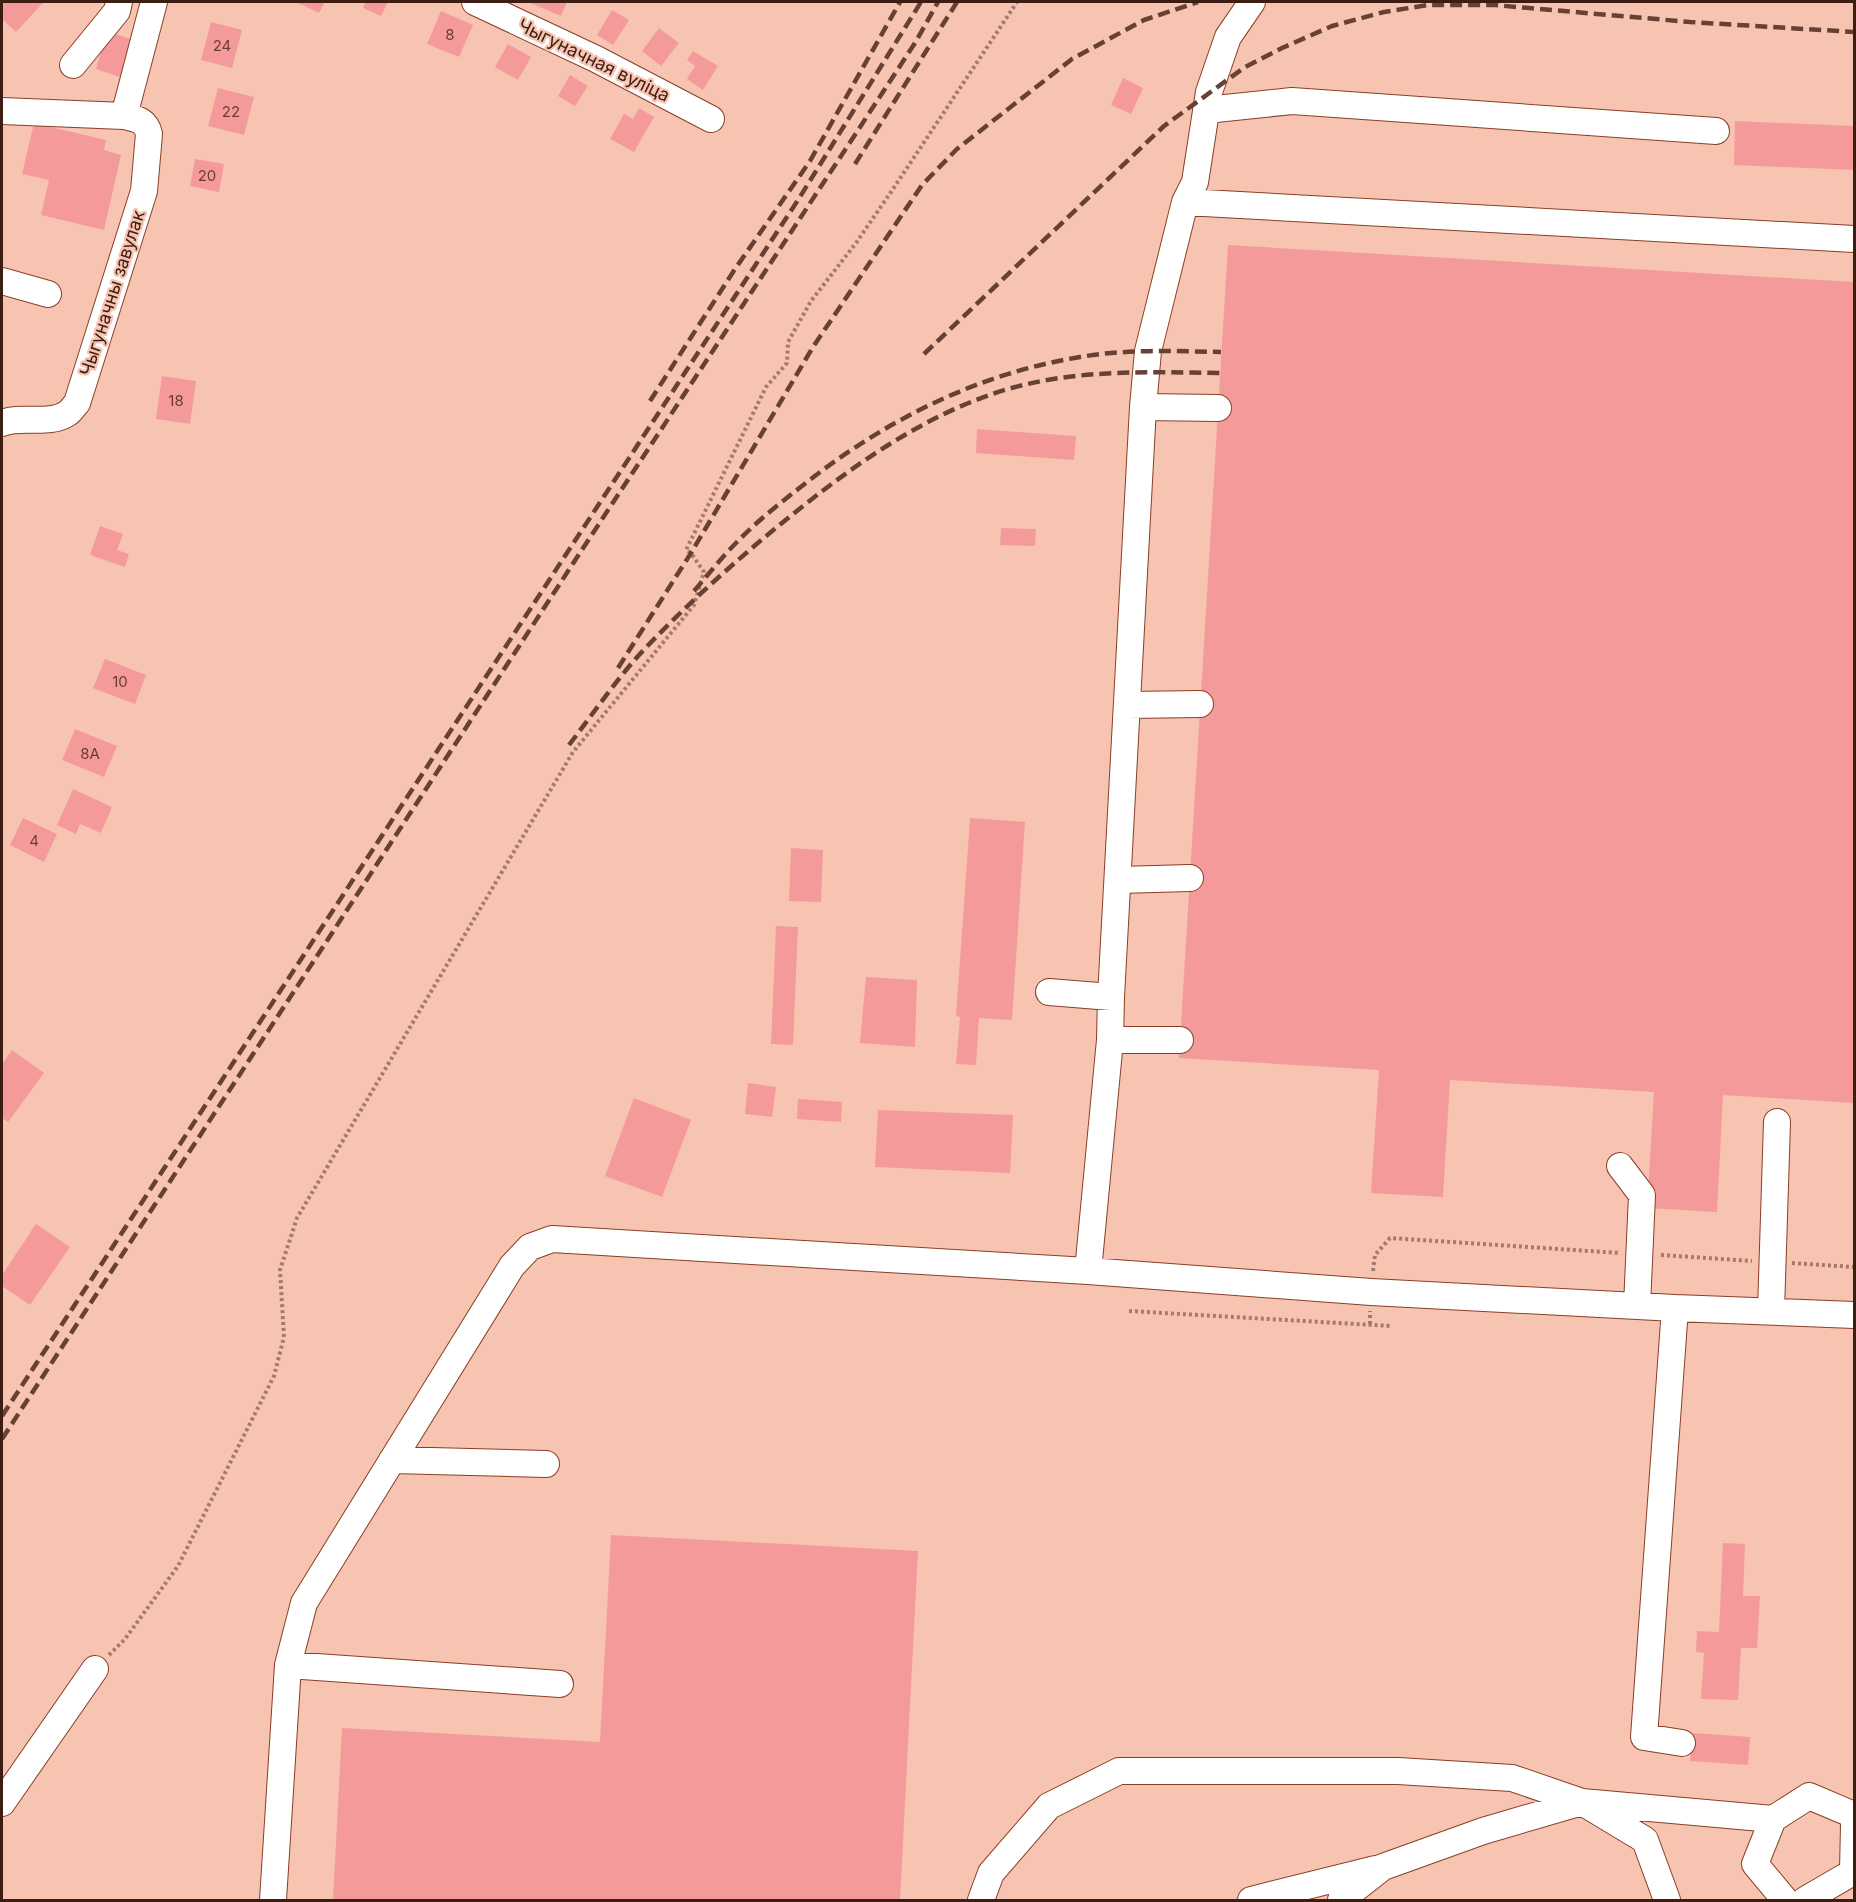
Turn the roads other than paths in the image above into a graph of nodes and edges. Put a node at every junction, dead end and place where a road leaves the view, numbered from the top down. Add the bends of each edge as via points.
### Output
1 (119, 2) edge
2 (154, 2) edge
3 (476, 2) edge
4 (1252, 2) edge
5 (73, 65) dead end
6 (1206, 110) junction
7 (2, 111) edge
8 (124, 116) junction
9 (711, 119) dead end
10 (1716, 130) dead end
11 (1185, 202) junction
12 (1854, 239) edge
13 (2, 281) edge
14 (48, 294) dead end
15 (1143, 407) junction
16 (1218, 408) dead end
17 (2, 423) edge
18 (1200, 704) dead end
19 (1128, 705) junction
20 (1190, 878) dead end
21 (1119, 880) junction
22 (1049, 992) dead end
23 (1111, 997) junction
24 (1110, 1040) junction
25 (1180, 1040) dead end
26 (1778, 1122) dead end
27 (1620, 1166) dead end
28 (1088, 1271) junction
29 (1637, 1306) junction
30 (1675, 1308) junction
31 (1771, 1311) junction
32 (1854, 1315) edge
33 (392, 1460) junction
34 (546, 1464) dead end
35 (288, 1665) junction
36 (95, 1669) road end
37 (560, 1684) dead end
38 (1682, 1743) dead end
39 (1582, 1802) junction
40 (2, 1803) edge
41 (1854, 1815) edge
42 (1773, 1819) junction
43 (1854, 1824) edge
44 (1383, 1867) junction
45 (273, 1900) edge
46 (981, 1900) edge
47 (1251, 1900) edge
48 (1341, 1900) edge
49 (1667, 1900) edge
50 (1785, 1900) edge
51 (1805, 1900) edge

1 - 5 street via 117,11
2 - 8 street
3 - 9 street, Чыгуначная вуліца
4 - 6 street via 1228,37
6 - 10 street via 1292,101
6 - 11 street via 1196,182
7 - 8 street
8 - 17 street, Чыгуначны завулак via 147,126 144,191 77,403 68,413 53,419 13,418
11 - 12 street
11 - 15 street via 1148,351
13 - 14 street
15 - 16 street
15 - 19 street
18 - 19 street
19 - 21 street
20 - 21 street
21 - 23 street
22 - 23 street
23 - 24 street
24 - 25 street
24 - 28 street
26 - 31 street
27 - 29 street via 1642,1195
28 - 29 street
28 - 33 street via 552,1239 530,1247 512,1266
29 - 30 street
30 - 31 street
30 - 38 street via 1644,1737
31 - 32 street
33 - 34 street
33 - 35 street via 304,1603
35 - 37 street
35 - 45 street
36 - 40 street
39 - 42 street
39 - 44 street via 1483,1830
39 - 46 street via 1512,1778 1398,1771 1119,1771 1049,1806 991,1873
39 - 49 street via 1645,1840
41 - 42 street via 1809,1796
42 - 50 street via 1755,1864
43 - 51 street via 1853,1872
44 - 47 street
44 - 48 street

